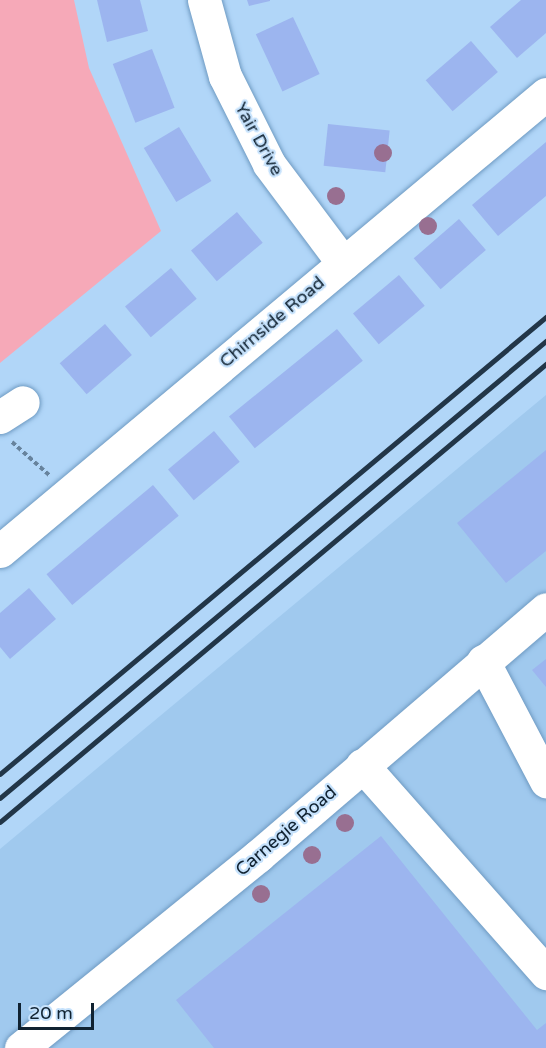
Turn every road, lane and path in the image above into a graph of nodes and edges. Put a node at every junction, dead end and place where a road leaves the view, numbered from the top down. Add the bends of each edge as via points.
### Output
1 (204, 0) edge
2 (546, 94) edge
3 (343, 263) junction
4 (10, 419) edge
5 (69, 492) junction
6 (0, 551) edge
7 (546, 609) edge
8 (483, 661) junction
9 (362, 765) junction
10 (546, 781) edge
11 (546, 974) edge
12 (21, 1048) edge

1 - 3 street, Yair Drive via 225,76 269,164
2 - 3 street, Chirnside Road
3 - 5 street, Chirnside Road
4 - 5 path
5 - 6 street, Chirnside Road
7 - 8 street, Carnegie Road
8 - 9 street, Carnegie Road
8 - 10 street
9 - 11 street
9 - 12 street, Carnegie Road

